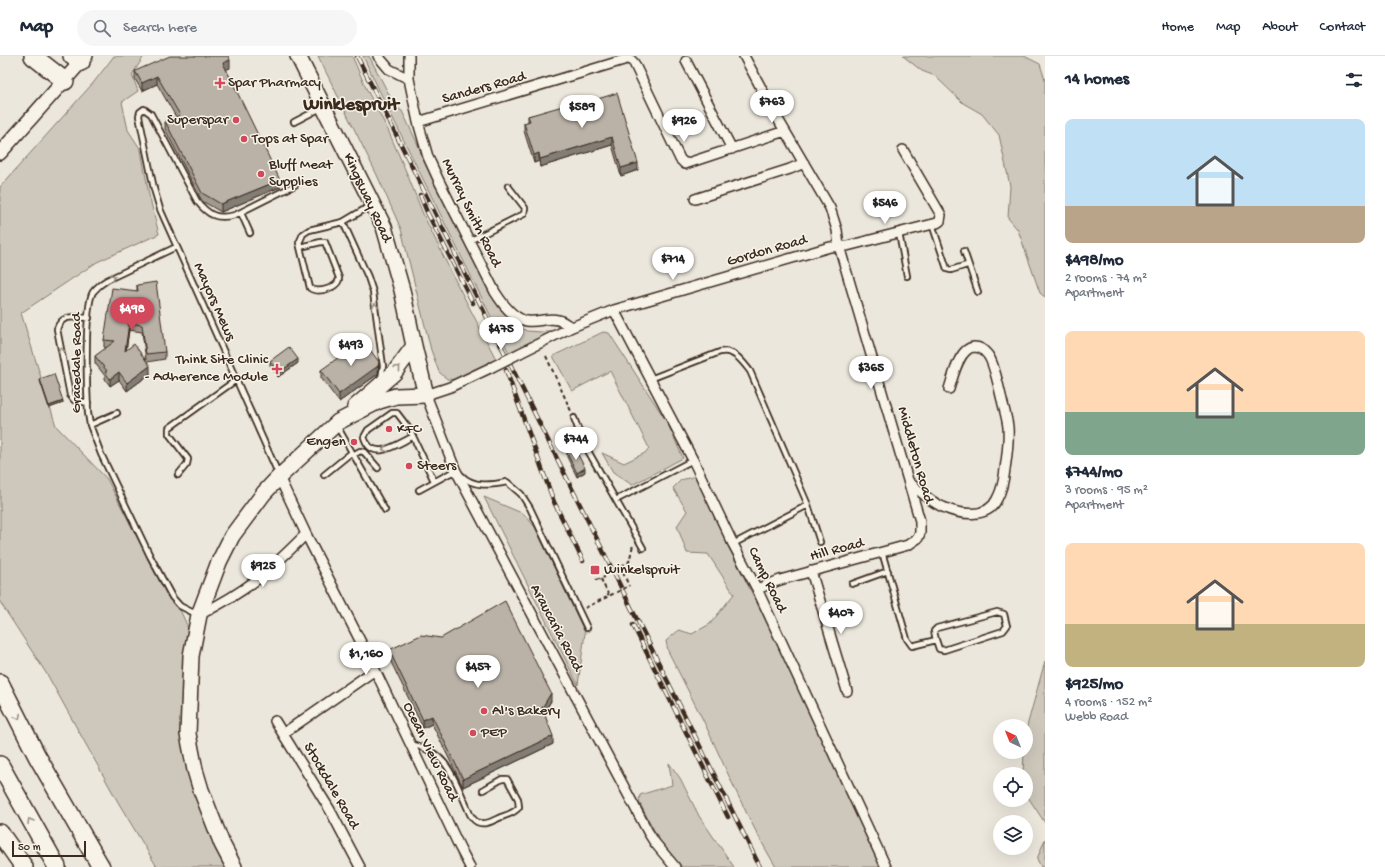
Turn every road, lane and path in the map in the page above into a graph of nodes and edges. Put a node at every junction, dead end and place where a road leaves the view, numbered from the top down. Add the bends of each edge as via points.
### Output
1 (33, 56) edge
2 (298, 56) edge
3 (378, 56) edge
4 (409, 56) edge
5 (744, 56) edge
6 (80, 58) edge
7 (686, 60) dead end
8 (409, 79) junction
9 (65, 80) junction
10 (323, 107) junction
11 (294, 122) dead end
12 (418, 122) junction
13 (785, 131) junction
14 (732, 149) junction
15 (902, 150) dead end
16 (0, 153) edge
17 (804, 163) junction
18 (295, 185) dead end
19 (508, 186) dead end
20 (695, 199) dead end
21 (374, 205) junction
22 (241, 213) junction
23 (343, 222) junction
24 (932, 224) junction
25 (898, 232) junction
26 (250, 233) dead end
27 (469, 241) junction
28 (839, 246) junction
29 (176, 247) junction
30 (300, 247) junction
31 (964, 251) dead end
32 (967, 265) junction
33 (907, 276) dead end
34 (978, 292) dead end
35 (614, 310) junction
36 (89, 318) junction
37 (572, 327) junction
38 (414, 346) junction
39 (546, 356) dead end
40 (650, 379) junction
41 (236, 380) junction
42 (949, 389) dead end
43 (372, 392) junction
44 (426, 395) junction
45 (88, 403) junction
46 (117, 413) dead end
47 (574, 418) joint
48 (337, 423) junction
49 (90, 425) junction
50 (412, 437) junction
51 (352, 454) junction
52 (693, 460) junction
53 (378, 468) dead end
54 (455, 469) junction
55 (178, 474) dead end
56 (324, 475) dead end
57 (279, 477) junction
58 (434, 482) junction
59 (909, 482) junction
60 (420, 490) dead end
61 (616, 500) junction
62 (808, 505) junction
63 (384, 510) dead end
64 (920, 533) joint
65 (306, 534) junction
66 (638, 540) junction
67 (820, 542) dead end
68 (734, 544) junction
69 (643, 548) dead end
70 (882, 552) junction
71 (620, 566) junction
72 (615, 568) dead end
73 (812, 571) junction
74 (888, 571) junction
75 (605, 577) dead end
76 (601, 579) junction
77 (596, 580) dead end
78 (852, 584) dead end
79 (757, 589) junction
80 (609, 596) junction
81 (585, 608) dead end
82 (199, 615) junction
83 (587, 628) dead end
84 (936, 640) junction
85 (375, 670) junction
86 (0, 683) edge
87 (847, 691) dead end
88 (275, 721) dead end
89 (284, 733) junction
90 (410, 744) junction
91 (0, 765) edge
92 (483, 790) dead end
93 (0, 833) edge
94 (24, 867) edge
95 (57, 867) edge
96 (101, 867) edge
97 (234, 867) edge
98 (360, 867) edge
99 (470, 867) edge
100 (675, 867) edge
101 (886, 867) edge

1 - 9 highway
2 - 10 main road, Kingsway Road
3 - 8 street via 389,69
4 - 8 street, Murray Smith Road
5 - 13 street, Middleton Road
6 - 9 main road
7 - 14 street
8 - 12 street, Murray Smith Road
9 - 16 main road
10 - 11 lane
10 - 21 main road, Kingsway Road
12 - 14 street, Sanders Road via 630,59 683,163 688,164
12 - 27 street, Murray Smith Road via 428,157
13 - 14 street
13 - 17 street, Middleton Road
15 - 24 street, Gordon Road via 938,209 940,221
17 - 20 street
17 - 28 street, Middleton Road via 830,208
18 - 22 lane
19 - 27 lane via 525,208 524,214
21 - 23 lane
21 - 38 main road, Kingsway Road via 396,264
22 - 26 lane
22 - 29 lane, Mayors Mews via 218,217 205,211 197,201 151,114 142,110 139,116 154,189
23 - 30 lane via 305,232 300,238
43 -> 23 lane via 381,378 383,366 374,296
24 - 25 street, Gordon Road
24 - 32 lane via 947,269
25 - 28 street, Gordon Road
25 - 33 lane
27 - 37 street, Murray Smith Road via 495,292 518,318 526,321 558,320
28 - 35 street, Gordon Road
28 - 59 street, Middleton Road
36 -> 29 lane, Gracedale Road via 92,293 100,284
29 - 41 lane, Mayors Mews
30 - 30 lane via 310,288 318,291 336,285 339,278 325,242
31 - 32 lane
32 - 34 lane
35 - 37 street, Gordon Road
35 - 40 street, Camp Road
36 - 45 lane, Gracedale Road
45 -> 36 lane via 74,400 70,395 57,329 62,319 67,317
37 - 44 street, Gordon Road, bridge via 450,387
43 -> 38 main road via 394,373
38 - 44 main road, Kingsway Road
39 - 47 path
40 - 52 street, Camp Road
40 - 62 lane via 720,352 726,351 739,358 750,371
41 - 55 lane via 169,428 169,434 188,459
41 - 57 lane, Mayors Mews
42 - 59 street via 961,355 967,349 974,347 987,354 1008,427 1007,458 997,500 986,511 968,514 957,512 935,503
43 - 48 main road
44 - 48 main road via 396,396 379,401
44 - 54 street, Araucaria Road
45 - 49 lane, Gracedale Road
46 - 49 lane
47 - 61 lane via 582,442
48 - 51 lane
48 - 57 main road
49 - 82 lane, Gracedale Road via 101,454 172,597 180,606
50 -> 50 lane via 383,451 372,449 364,437 368,430 394,412 403,420
50 - 58 lane
51 - 53 lane via 364,452
51 - 56 lane
51 - 63 lane
52 - 61 lane
52 - 68 street, Camp Road
54 - 58 lane
54 - 83 lane via 476,484 492,485 507,482 521,494
54 - 100 street, Araucaria Road via 648,832
57 - 65 street, Ocean View Road
57 - 82 main road via 250,510 232,536
58 - 60 lane
59 - 64 street, Middleton Road via 920,520
61 - 66 lane
62 - 67 lane
62 - 68 lane
64 - 70 street, Hill Road via 912,543
65 - 82 street via 256,580
65 - 85 street, Ocean View Road
66 - 69 lane
66 - 71 path via 633,546 629,562
68 - 79 street, Camp Road
70 - 73 street, Hill Road
70 - 74 lane
71 - 72 path
71 - 80 path, bridge via 629,586
73 - 79 street, Hill Road
73 - 87 street
74 - 78 lane
74 - 84 lane via 909,644 913,646
75 - 76 path
76 - 77 path
76 - 80 path
79 - 101 street, Camp Road
80 - 81 path, bridge
82 - 97 main road via 191,656 188,734 194,770 222,844
84 - 84 lane via 936,628 998,612 1004,614 1007,626 1002,630 944,650 939,649
85 - 89 street
85 - 90 street, Ocean View Road
86 -> 96 highway
88 - 89 street, Stockdale Road
89 - 98 street, Stockdale Road via 330,810
90 - 92 lane via 426,748 443,760 450,769 470,815 476,821 492,821 519,807 518,799 507,779 502,779
90 - 99 street, Ocean View Road
95 -> 91 highway
93 - 94 highway

